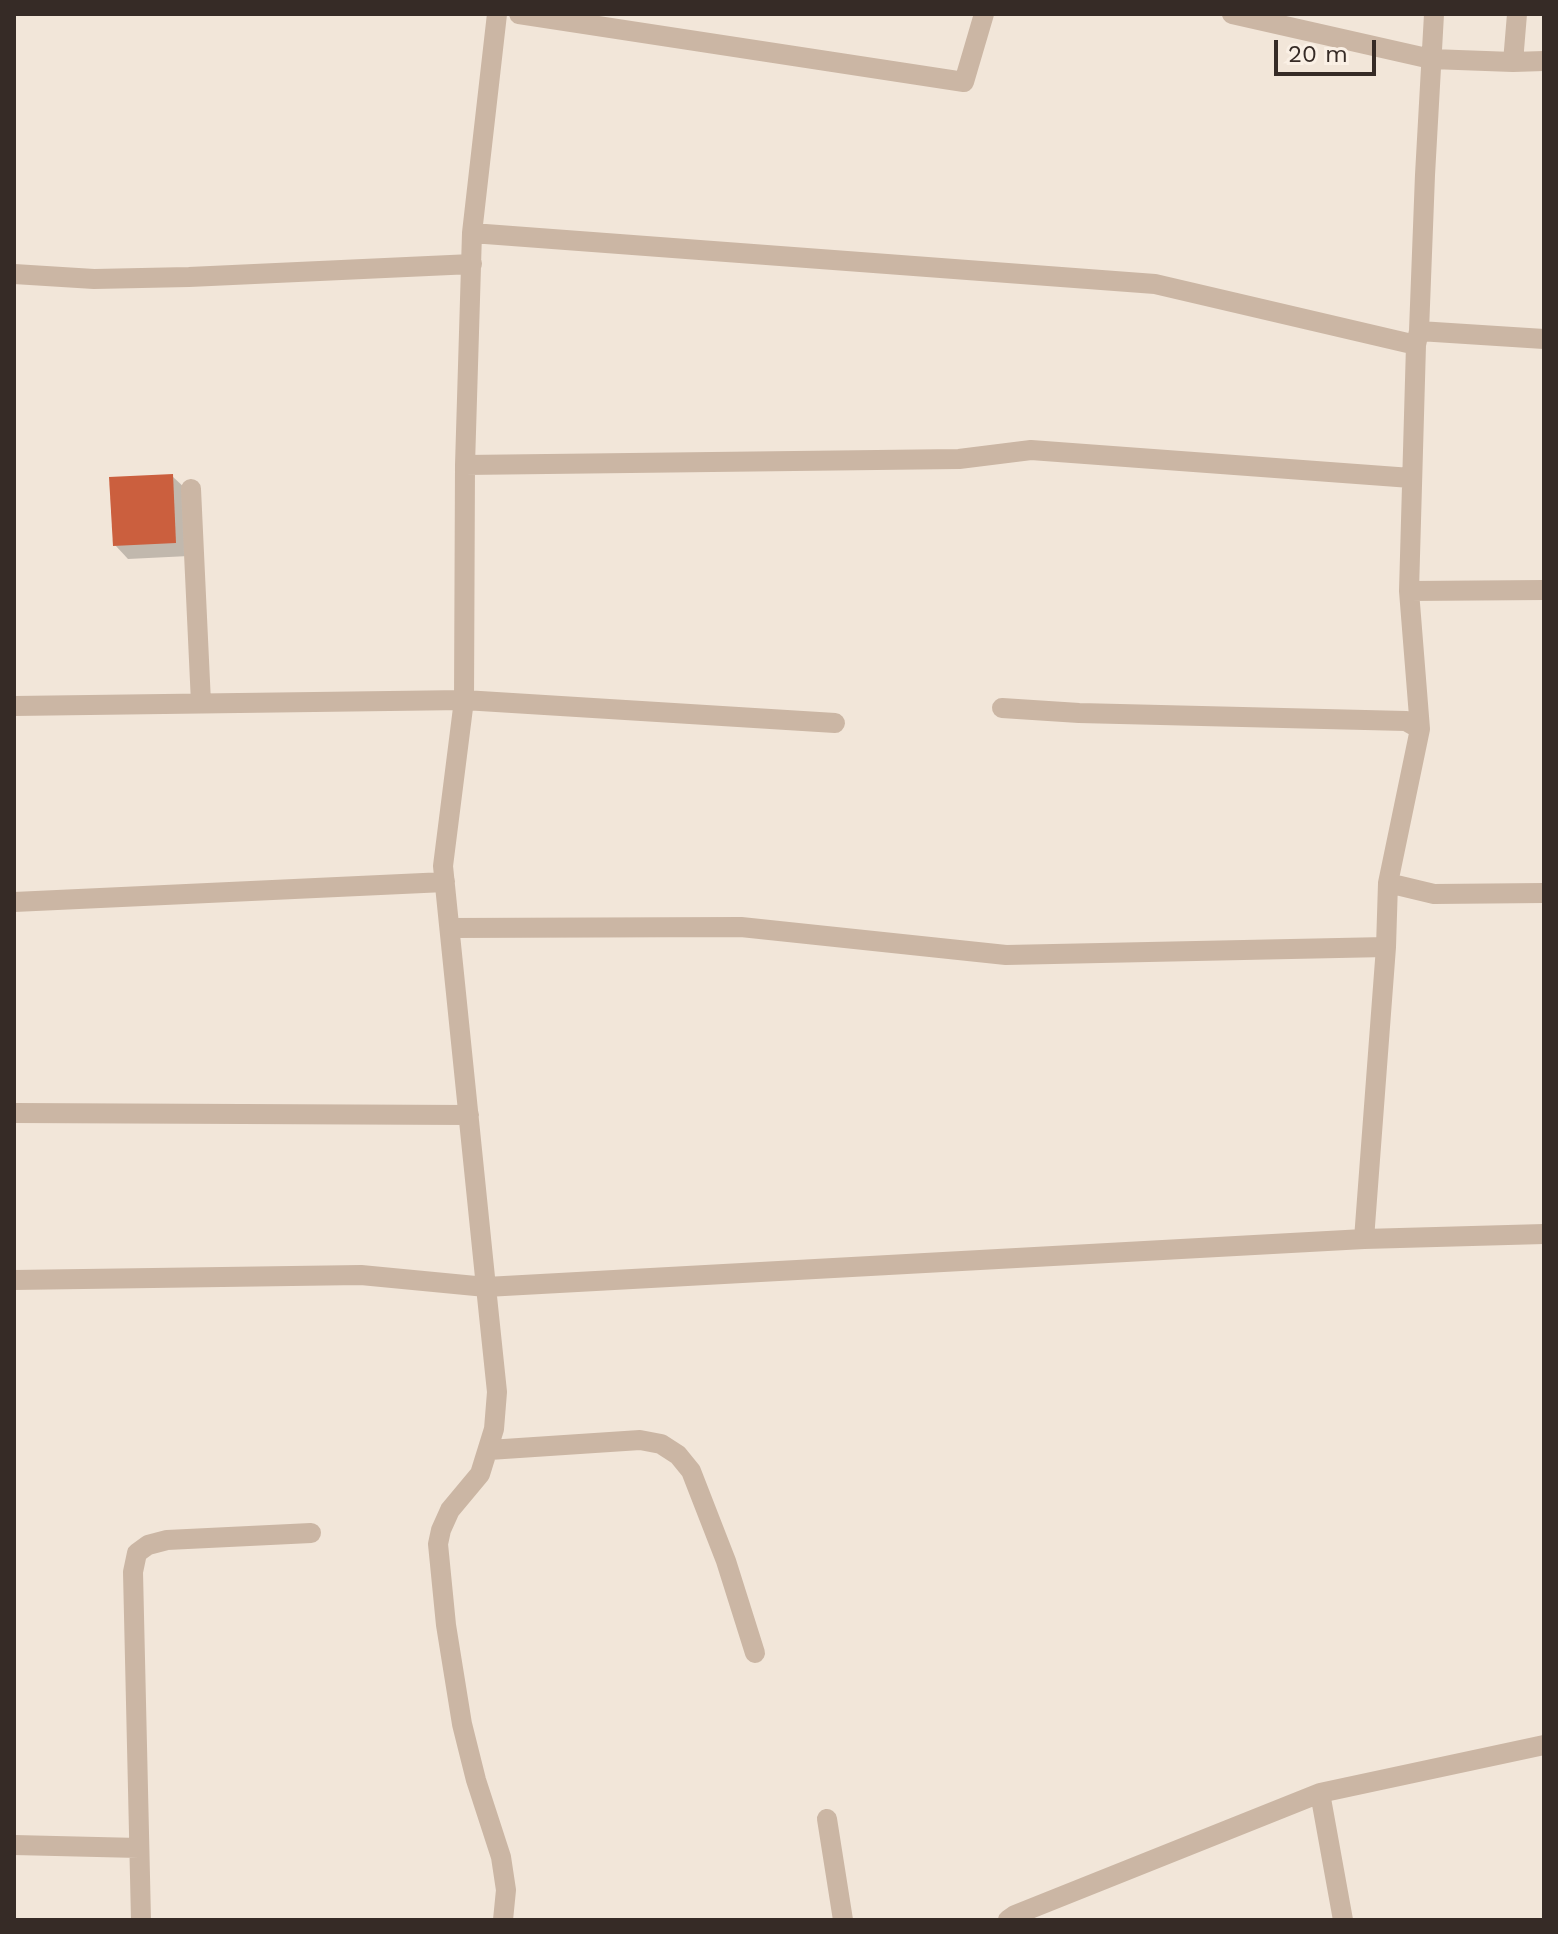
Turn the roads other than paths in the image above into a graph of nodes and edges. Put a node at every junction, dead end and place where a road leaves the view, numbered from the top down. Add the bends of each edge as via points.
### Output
1 (497, 14) edge
2 (519, 14) edge
3 (984, 14) edge
4 (1232, 14) edge
5 (1434, 14) edge
6 (1517, 14) edge
7 (1431, 59) junction
8 (1544, 61) edge
9 (1502, 62) junction
10 (472, 233) junction
11 (472, 264) junction
12 (14, 274) edge
13 (1424, 336) junction
14 (1544, 339) edge
15 (465, 465) junction
16 (1411, 478) junction
17 (191, 489) dead end
18 (1544, 590) edge
19 (1414, 592) junction
20 (464, 700) junction
21 (201, 703) junction
22 (14, 706) edge
23 (1002, 708) dead end
24 (835, 723) dead end
25 (1420, 729) junction
26 (445, 882) junction
27 (1397, 886) junction
28 (1544, 893) edge
29 (14, 902) edge
30 (450, 928) junction
31 (1386, 947) junction
32 (14, 1113) edge
33 (469, 1115) junction
34 (1544, 1234) edge
35 (1364, 1239) junction
36 (14, 1280) edge
37 (486, 1287) junction
38 (489, 1450) junction
39 (311, 1533) dead end
40 (755, 1653) dead end
41 (1544, 1745) edge
42 (1320, 1793) junction
43 (827, 1819) dead end
44 (14, 1845) edge
45 (139, 1848) junction
46 (141, 1920) edge
47 (503, 1920) edge
48 (843, 1920) edge
49 (1008, 1920) edge
50 (1343, 1920) edge

1 - 10 street
2 - 3 street via 964,82
4 - 7 street
5 - 7 street
6 - 9 street
7 - 9 street
7 - 13 street
8 - 9 street
10 - 11 street
10 - 13 street via 1155,284
11 - 12 street via 173,278
11 - 15 street
13 - 14 street
13 - 16 street
15 - 16 street via 959,459 1031,450
15 - 20 street
16 - 19 street
17 - 21 street
18 - 19 street
19 - 25 street
20 - 21 street
20 - 24 street
20 - 26 street
21 - 22 street
23 - 25 street via 1406,721
25 - 27 street
26 - 29 street
26 - 30 street
27 - 28 street via 1434,894
27 - 31 street
30 - 31 street via 741,927 1006,955
30 - 33 street
31 - 35 street
32 - 33 street
33 - 37 street
34 - 35 street
35 - 37 street
36 - 37 street via 361,1275
37 - 38 street via 497,1392
38 - 40 street via 640,1440 678,1455 691,1471 726,1561
38 - 47 street via 480,1474 450,1510 438,1554 462,1724 501,1857
39 - 45 street via 167,1540 137,1553 133,1572
41 - 42 street
42 - 49 street
42 - 50 street
43 - 48 street
44 - 45 street
45 - 46 street

